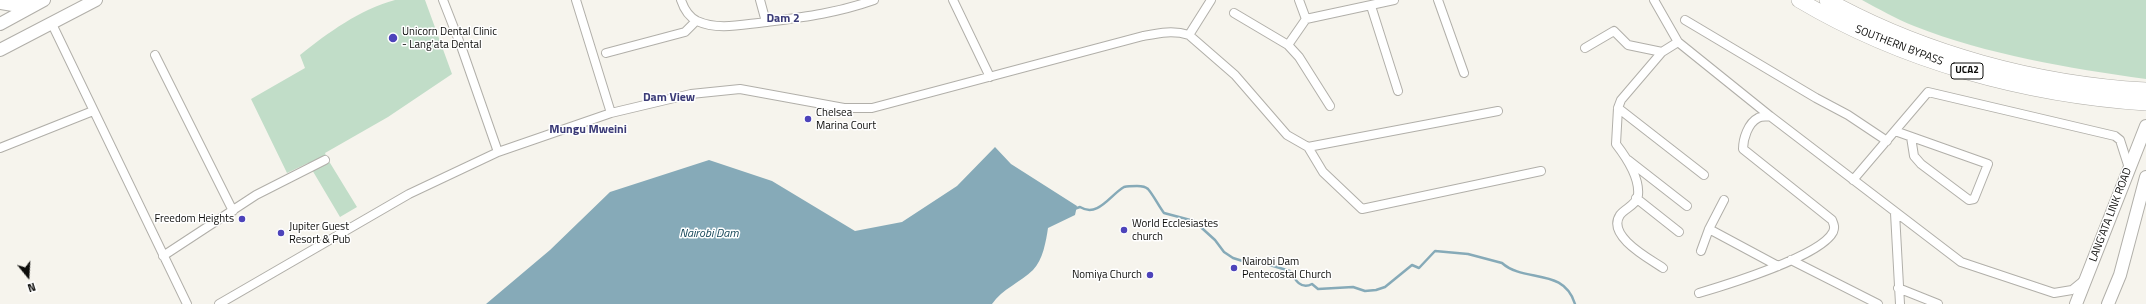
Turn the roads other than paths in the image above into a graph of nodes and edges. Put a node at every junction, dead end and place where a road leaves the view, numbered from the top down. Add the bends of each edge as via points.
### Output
1 (96, 0) edge
2 (443, 0) edge
3 (576, 0) edge
4 (681, 0) edge
5 (760, 0) edge
6 (874, 0) edge
7 (954, 0) edge
8 (1211, 0) edge
9 (1299, 0) edge
10 (1394, 0) edge
11 (1438, 0) edge
12 (1654, 0) edge
13 (1799, 0) edge
14 (1827, 0) edge
15 (41, 2) edge
16 (0, 3) edge
17 (1371, 6) junction
18 (1234, 13) dead end
19 (1306, 19) junction
20 (1685, 20) dead end
21 (696, 21) junction
22 (766, 22) junction
23 (0, 24) edge
24 (52, 24) junction
25 (1189, 35) junction
26 (1678, 42) junction
27 (1288, 45) junction
28 (1585, 48) dead end
29 (0, 50) edge
30 (1662, 52) junction
31 (606, 53) dead end
32 (155, 55) dead end
33 (1464, 73) dead end
34 (990, 77) junction
35 (1398, 90) dead end
36 (2146, 90) edge
37 (2146, 103) edge
38 (1330, 106) dead end
39 (1618, 108) junction
40 (93, 111) junction
41 (1498, 111) dead end
42 (611, 113) junction
43 (1770, 116) junction
44 (2145, 129) edge
45 (1895, 131) junction
46 (1910, 137) junction
47 (1887, 141) junction
48 (1308, 147) junction
49 (0, 148) edge
50 (498, 152) junction
51 (1627, 159) junction
52 (324, 160) dead end
53 (2129, 168) junction
54 (1540, 171) dead end
55 (1704, 175) dead end
56 (2146, 177) edge
57 (1853, 180) junction
58 (1636, 198) junction
59 (1724, 200) dead end
60 (1687, 206) dead end
61 (234, 211) junction
62 (1895, 213) junction
63 (1709, 229) junction
64 (1679, 232) dead end
65 (1701, 251) dead end
66 (163, 256) junction
67 (1791, 260) junction
68 (1778, 266) junction
69 (1663, 268) dead end
70 (2087, 278) junction
71 (1898, 288) junction
72 (1699, 293) dead end
73 (1935, 303) edge
74 (187, 304) edge
75 (219, 304) edge
76 (1878, 304) edge
77 (1900, 304) edge
78 (2076, 304) edge
79 (2108, 304) edge

1 - 24 main road
2 - 50 street via 462,46
3 - 42 street
4 - 21 street via 686,11
5 - 22 street
6 - 22 street via 830,14
7 - 34 street
8 - 25 street
9 - 19 street
10 - 17 street
11 - 33 street
12 - 26 street
13 - 37 highway, SOUTHERN BYPASS / UCA2 via 1846,26 1909,52 1992,79 2070,94
14 - 36 highway, SOUTHERN BYPASS / UCA2 via 1854,15 1951,54 1994,66 2083,84
15 - 16 main road via 19,6
15 - 23 main road
17 - 19 street
17 - 35 street
18 - 27 street
19 - 27 street
20 - 47 street via 1848,115
21 - 22 street via 729,27
21 - 31 street via 685,32
24 - 29 main road
24 - 40 street
25 - 34 street via 1171,32 1143,36
25 - 48 street via 1235,75 1287,135
26 - 30 street
26 - 43 street
27 - 38 street via 1299,57
28 - 30 street via 1614,31 1628,45
30 - 39 street via 1621,100
32 - 61 street
34 - 42 street via 872,108 844,108 740,89 691,94
39 - 51 street via 1616,144
39 - 55 street
40 - 49 street
40 - 66 street
41 - 48 street
42 - 50 street
43 - 57 street
43 - 67 street via 1759,117 1754,121 1743,140 1744,149 1832,220 1835,226 1834,232 1824,241
44 - 53 main road, LANG'ATA LINK ROAD
45 - 46 street
45 - 47 street
45 - 53 street via 1928,92 2114,136 2120,140
46 - 46 street via 1988,164 1974,200 1969,200 1921,164 1914,156
47 - 57 street
48 - 54 street via 1323,172 1362,209
50 - 75 street via 409,194
51 - 58 street via 1637,183
51 - 60 street
52 - 61 street via 256,195
53 - 70 main road, LANG'ATA LINK ROAD
56 - 79 main road, LANG'ATA LINK ROAD via 2120,275
57 - 62 street
58 - 64 street
58 - 69 street via 1634,204 1620,216 1620,235 1627,243
59 - 63 street
61 - 66 street
62 - 70 street via 1962,262 2054,293 2072,290
62 - 71 street
63 - 65 street
63 - 68 street
66 - 74 street
67 - 68 street
67 - 76 street
68 - 72 street via 1752,278
70 - 78 main road, LANG'ATA LINK ROAD
71 - 73 street
71 - 77 street

